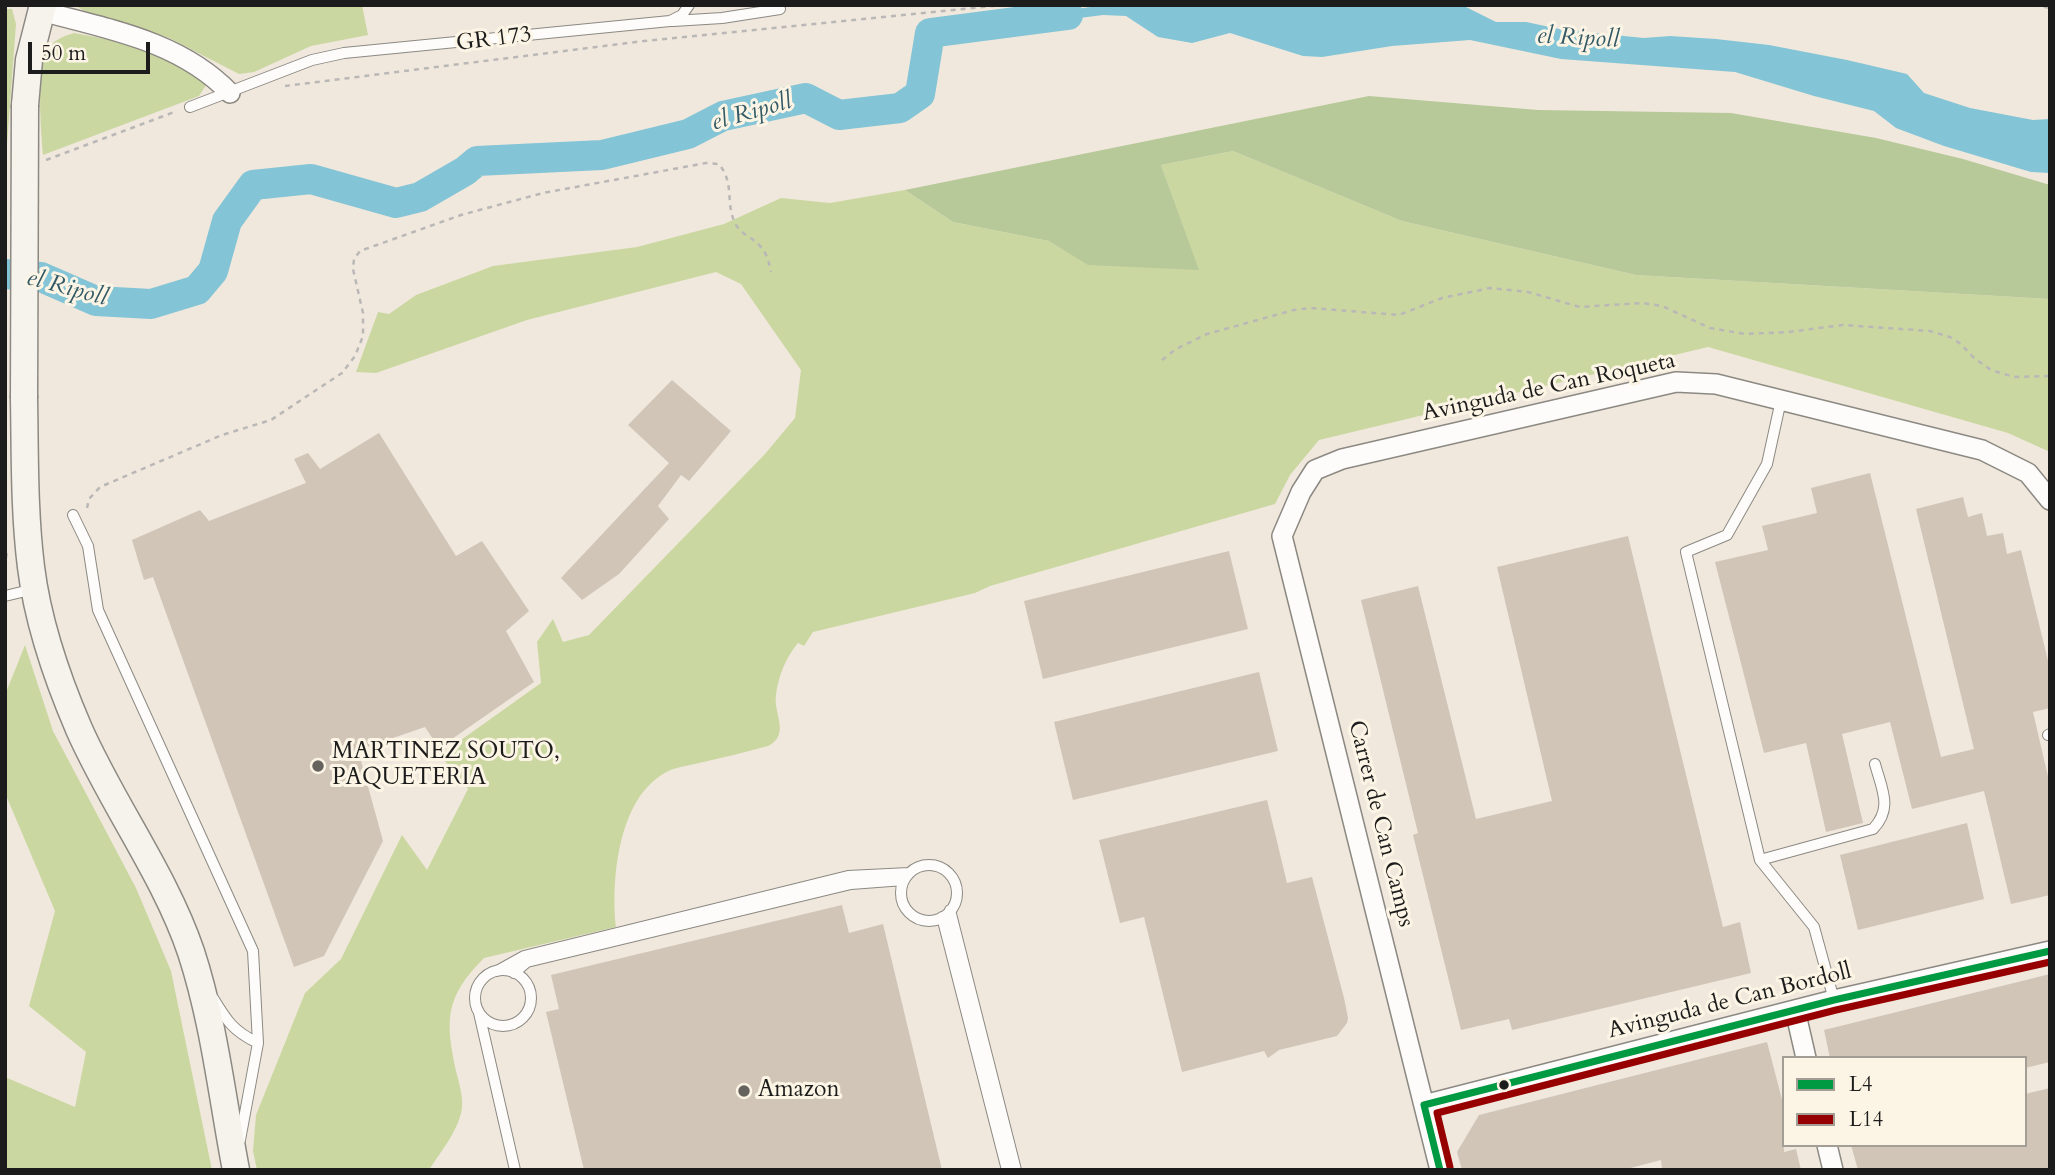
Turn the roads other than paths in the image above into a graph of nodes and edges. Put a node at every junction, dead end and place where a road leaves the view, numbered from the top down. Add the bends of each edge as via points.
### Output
1 (689, 5) edge
2 (39, 8) edge
3 (780, 9) dead end
4 (670, 21) junction
5 (230, 93) junction
6 (190, 107) road end
7 (1781, 400) junction
8 (1301, 492) joint
9 (2050, 500) edge
10 (73, 515) dead end
11 (34, 589) junction
12 (5, 596) edge
13 (1875, 764) dead end
14 (1760, 860) junction
15 (907, 876) junction
16 (946, 913) junction
17 (190, 950) junction
18 (2050, 951) edge
19 (497, 971) junction
20 (514, 973) junction
21 (1834, 1000) junction
22 (1795, 1010) junction
23 (478, 1012) junction
24 (258, 1044) junction
25 (1806, 1056) edge
26 (1424, 1105) junction
27 (1827, 1147) edge
28 (235, 1166) edge
29 (515, 1170) edge
30 (1007, 1170) edge
31 (1016, 1170) edge
32 (1440, 1170) edge
33 (1833, 1170) edge

1 - 4 lane
2 - 5 street via 161,45 199,66
2 - 11 main road, bridge via 25,105 24,398 27,526
3 - 4 lane
4 - 5 lane via 344,53 312,60
5 - 6 lane
7 - 8 street, Avinguda de Can Roqueta via 1716,384 1676,382 1645,387 1342,458 1315,470
7 - 9 street, Avinguda de Can Roqueta via 1982,450 2028,473
7 - 14 lane via 1767,464 1727,535 1686,552
8 - 26 street, Carrer de Can Camps via 1282,536
10 - 24 lane via 88,546 98,610 253,951
11 - 12 lane
11 - 17 main road via 49,650 80,731
13 - 14 lane via 1885,814 1873,830
14 - 21 lane via 1814,927
15 - 16 lane via 902,898 911,914 929,920
15 - 16 lane via 925,865 948,872 957,898
15 - 19 lane via 848,876 524,956
15 - 20 lane via 837,888 527,962
16 - 30 lane
16 - 31 lane
17 - 24 lane via 229,1025
17 - 28 main road via 214,1048
18 - 21 street, Avinguda de Can Bordoll
19 - 20 lane
19 - 23 lane via 477,987
20 - 23 lane via 530,993 523,1017 500,1026
21 - 22 street, Avinguda de Can Bordoll
22 - 25 street
22 - 26 street, Avinguda de Can Bordoll
23 - 29 lane
24 - 28 lane
26 - 32 street, Carrer de Can Camps
27 - 33 street

